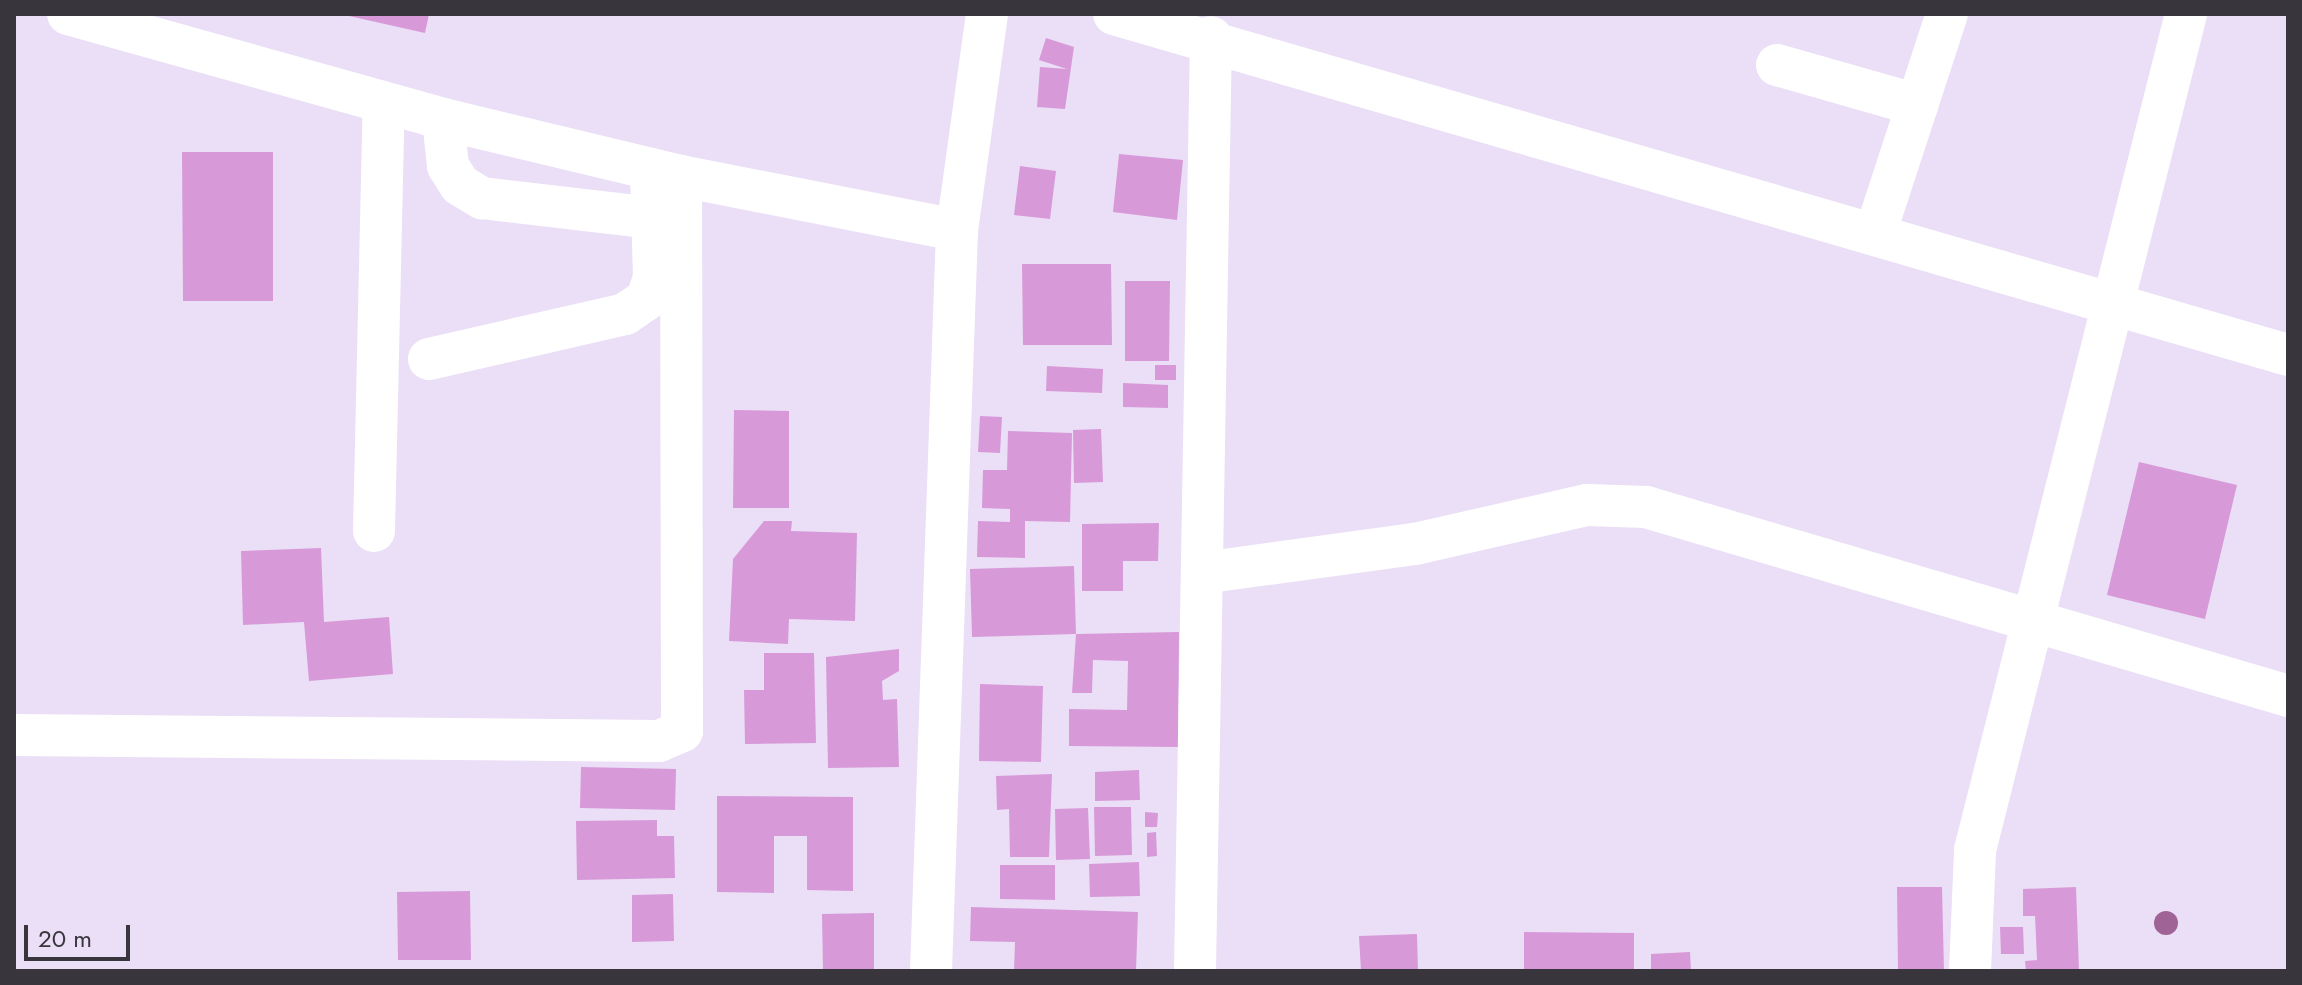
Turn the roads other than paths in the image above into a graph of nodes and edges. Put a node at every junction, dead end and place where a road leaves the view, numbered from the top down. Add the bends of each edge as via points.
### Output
1 (68, 14) edge
2 (987, 14) edge
3 (1114, 14) edge
4 (1947, 14) edge
5 (2186, 14) edge
6 (1211, 37) junction
7 (1777, 65) dead end
8 (384, 104) junction
9 (1917, 105) junction
10 (443, 119) junction
11 (666, 173) junction
12 (652, 218) junction
13 (957, 230) junction
14 (1875, 234) junction
15 (2110, 305) junction
16 (2288, 355) edge
17 (429, 359) dead end
18 (374, 531) dead end
19 (1202, 573) junction
20 (2036, 628) junction
21 (2288, 696) edge
22 (14, 735) edge
23 (931, 971) edge
24 (1195, 971) edge
25 (1970, 971) edge

1 - 8 street
2 - 13 street
3 - 6 street
4 - 9 street
5 - 15 street
6 - 14 street
6 - 19 street
7 - 9 street
8 - 10 street
8 - 18 street
9 - 14 street
10 - 11 street
10 - 12 street via 448,166 460,185 482,198
11 - 12 street
11 - 13 street
11 - 22 street via 682,731 659,741
12 - 17 street via 654,278 647,299 625,314
13 - 23 street
14 - 15 street
15 - 16 street
15 - 20 street
19 - 20 street via 1415,544 1587,505 1646,507
19 - 24 street
20 - 21 street
20 - 25 street via 1975,850

